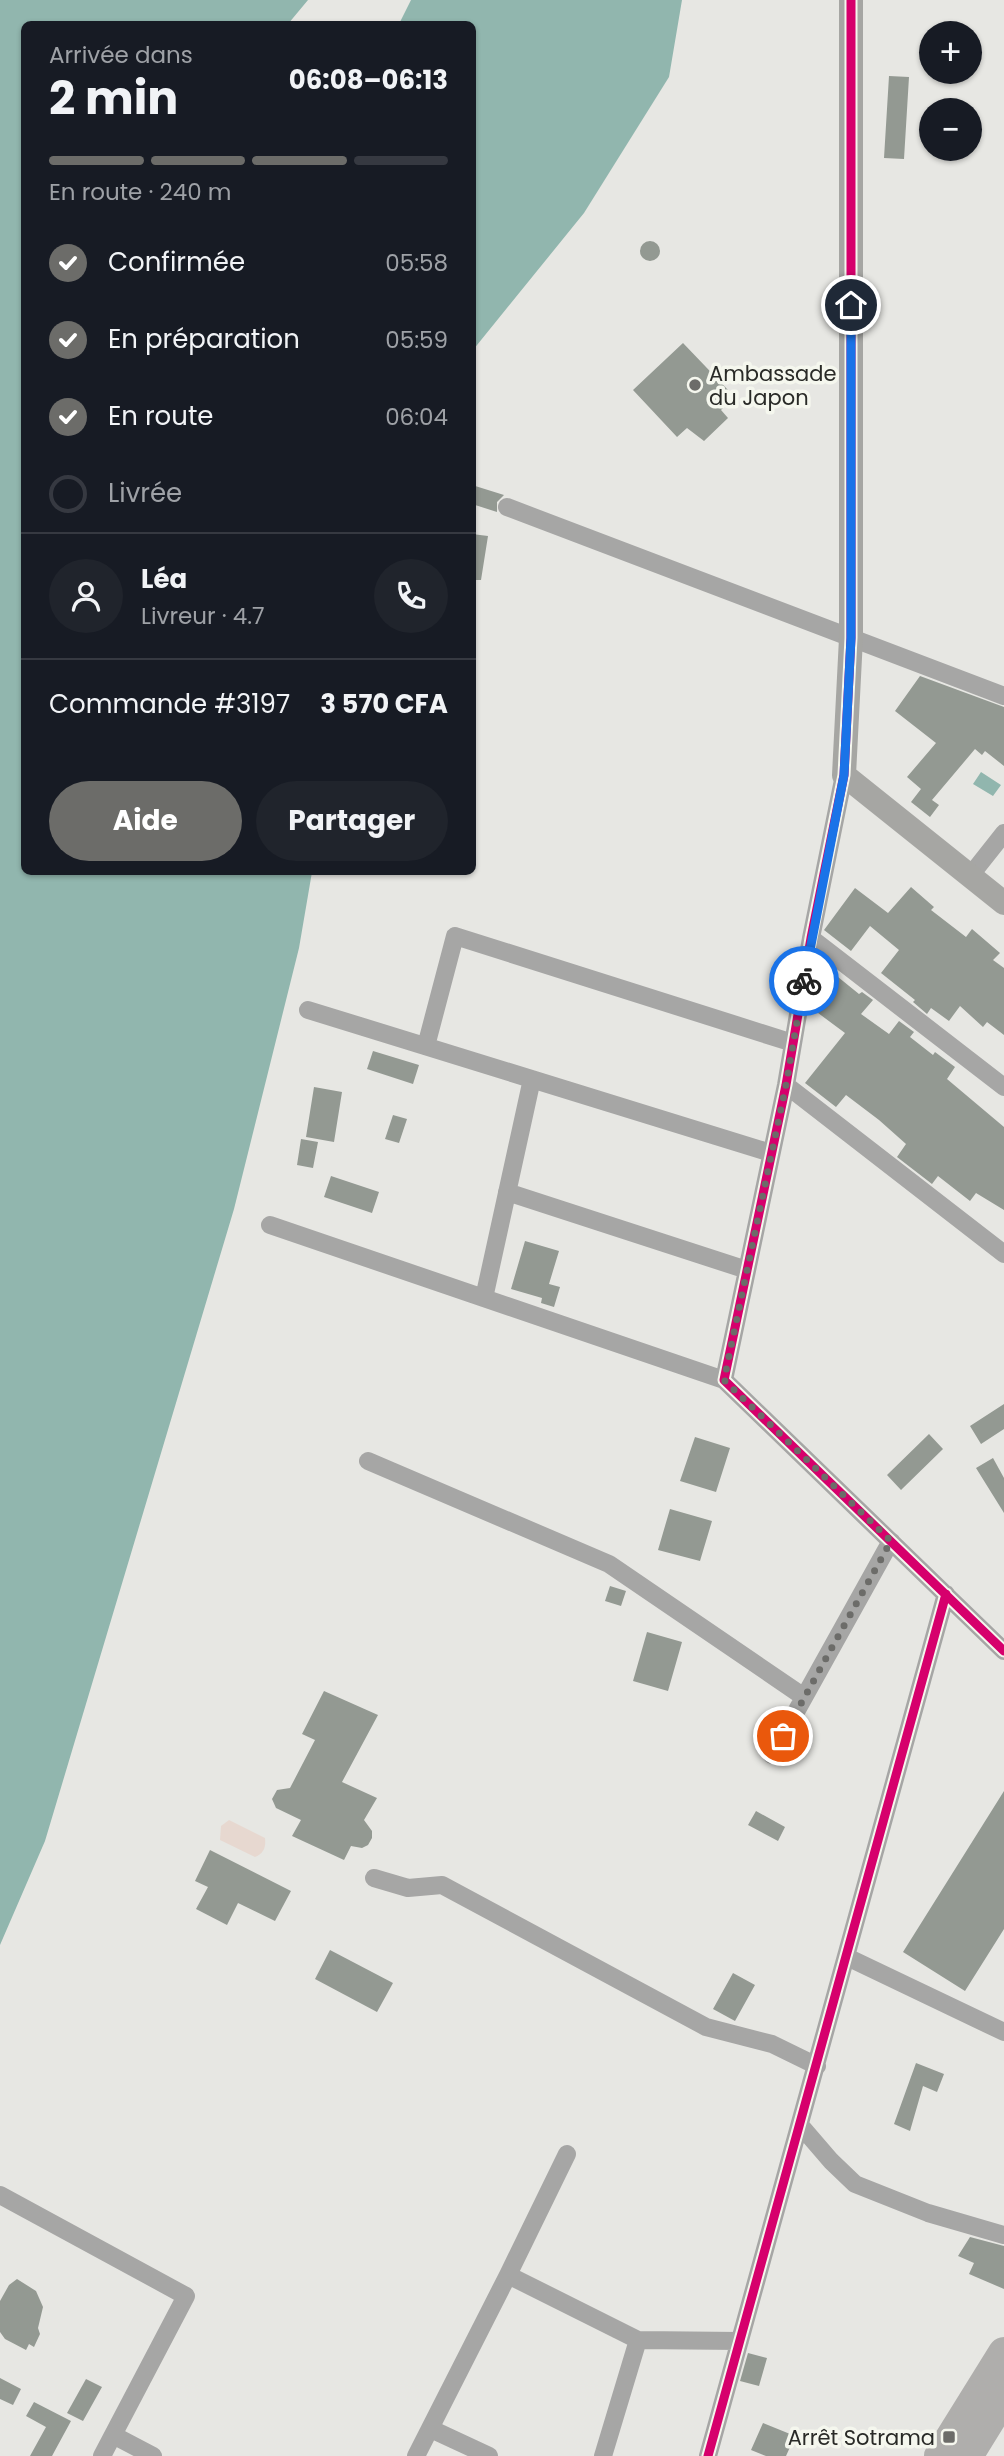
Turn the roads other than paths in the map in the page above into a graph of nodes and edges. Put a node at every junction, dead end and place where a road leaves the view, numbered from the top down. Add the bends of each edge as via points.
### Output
1 (852, 0) edge
2 (508, 507) dead end
3 (851, 638) junction
4 (1004, 696) edge
5 (844, 775) junction
6 (1004, 833) edge
7 (970, 876) junction
8 (1004, 903) edge
9 (811, 938) junction
10 (308, 1010) dead end
11 (793, 1043) junction
12 (426, 1046) junction
13 (532, 1079) junction
14 (786, 1085) junction
15 (1004, 1087) edge
16 (771, 1153) junction
17 (507, 1192) junction
18 (270, 1225) dead end
19 (1004, 1254) edge
20 (747, 1270) junction
21 (484, 1298) junction
22 (724, 1380) junction
23 (368, 1461) dead end
24 (891, 1541) junction
25 (946, 1594) junction
26 (1004, 1650) edge
27 (804, 1697) junction
28 (772, 1755) dead end
29 (374, 1878) dead end
30 (847, 1956) junction
31 (1004, 2032) edge
32 (817, 2066) junction
33 (800, 2125) junction
34 (567, 2154) dead end
35 (0, 2195) edge
36 (1004, 2235) edge
37 (508, 2276) junction
38 (638, 2340) junction
39 (740, 2341) junction
40 (1004, 2353) edge
41 (1004, 2396) edge
42 (431, 2429) junction
43 (113, 2435) junction
44 (963, 2455) edge
45 (102, 2456) edge
46 (153, 2456) edge
47 (416, 2456) edge
48 (489, 2456) edge
49 (603, 2456) edge
50 (708, 2456) edge

1 - 3 street
2 - 3 street
3 - 4 street
3 - 5 street
5 - 7 street
5 - 9 street
6 - 7 street
7 - 8 street
9 - 11 street
9 - 15 street
10 - 12 street
11 - 12 street via 455,936
11 - 14 street
12 - 13 street
13 - 16 street
13 - 17 street
14 - 16 street
14 - 19 street
16 - 20 street
17 - 20 street
17 - 21 street
18 - 21 street
20 - 22 street
21 - 22 street
22 - 24 street
23 - 27 street via 609,1564
24 - 25 street
24 - 27 street
25 - 26 street
25 - 30 street
27 - 28 street
29 - 32 street via 408,1888 442,1885 706,2027 772,2044
30 - 31 street
30 - 32 street
32 - 33 street
33 - 36 street via 855,2183 928,2213
33 - 39 street
34 - 37 street
35 - 43 street via 186,2295
37 - 38 street
37 - 42 street
38 - 39 street
38 - 49 street
39 - 50 street
40 - 44 highway
41 - 44 highway
42 - 47 street
42 - 48 street
43 - 45 street
43 - 46 street

